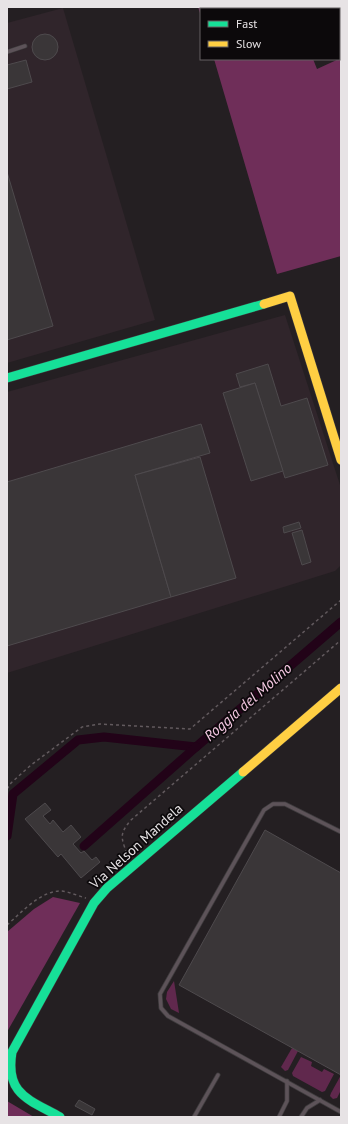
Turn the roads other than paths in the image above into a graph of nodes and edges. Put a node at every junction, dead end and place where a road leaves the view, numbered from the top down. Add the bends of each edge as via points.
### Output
1 (25, 46) dead end
2 (7, 52) edge
3 (7, 378) edge
4 (341, 460) edge
5 (341, 688) edge
6 (341, 832) edge
7 (218, 1075) dead end
8 (287, 1082) junction
9 (320, 1100) junction
10 (341, 1112) edge
11 (60, 1117) edge
12 (194, 1117) edge
13 (279, 1117) edge
14 (301, 1117) edge

1 - 2 lane
3 - 4 street via 290,296
5 - 11 street, Via Nelson Mandela via 99,896 12,1052 8,1070 20,1095
6 - 8 lane via 285,804 273,804 264,810 160,994 161,1008 168,1016
7 - 12 lane
8 - 9 lane
8 - 13 lane via 287,1101
9 - 10 lane
9 - 14 lane via 307,1108

